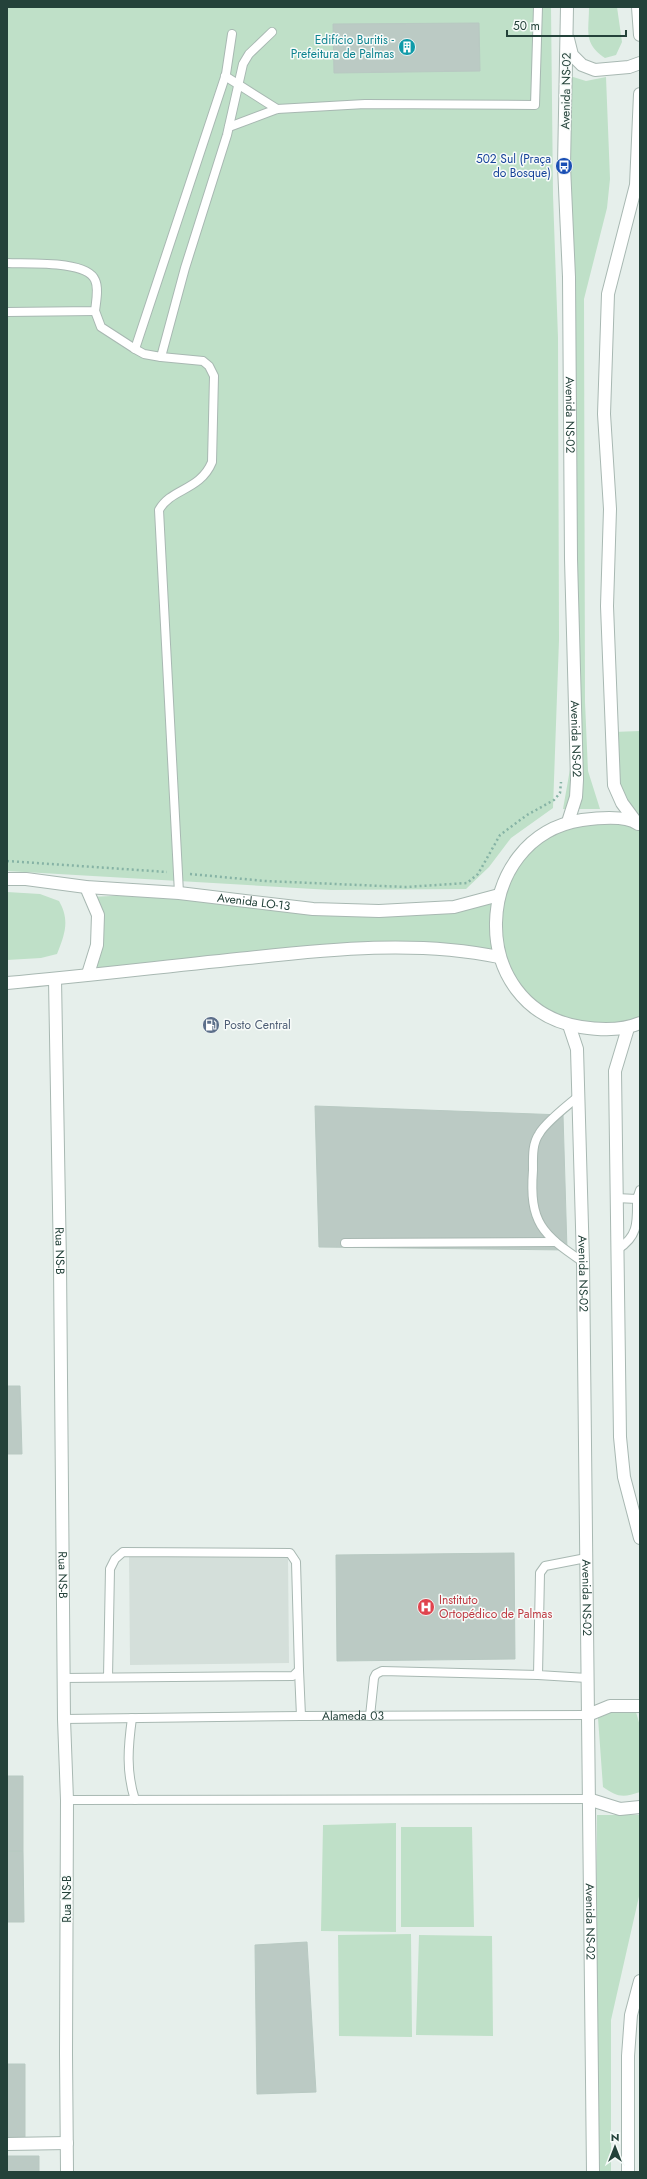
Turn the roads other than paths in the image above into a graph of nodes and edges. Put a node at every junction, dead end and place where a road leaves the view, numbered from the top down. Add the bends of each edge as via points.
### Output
1 (538, 7) edge
2 (567, 7) edge
3 (638, 7) edge
4 (272, 32) dead end
5 (232, 34) dead end
6 (640, 35) edge
7 (567, 36) junction
8 (640, 63) edge
9 (225, 76) junction
10 (239, 84) junction
11 (640, 94) edge
12 (277, 109) junction
13 (229, 127) junction
14 (7, 263) edge
15 (95, 311) junction
16 (7, 312) edge
17 (135, 349) junction
18 (161, 357) junction
19 (568, 822) junction
20 (638, 824) edge
21 (7, 879) edge
22 (86, 887) junction
23 (178, 894) junction
24 (499, 895) junction
25 (499, 957) junction
26 (88, 974) junction
27 (55, 979) junction
28 (7, 983) edge
29 (640, 1023) edge
30 (569, 1025) junction
31 (628, 1028) junction
32 (579, 1096) junction
33 (640, 1190) edge
34 (616, 1198) junction
35 (637, 1198) junction
36 (555, 1242) junction
37 (345, 1243) dead end
38 (618, 1249) junction
39 (584, 1262) junction
40 (640, 1538) edge
41 (586, 1558) junction
42 (299, 1670) junction
43 (538, 1675) junction
44 (108, 1677) junction
45 (63, 1678) junction
46 (587, 1678) junction
47 (640, 1706) edge
48 (588, 1715) junction
49 (301, 1716) junction
50 (370, 1716) junction
51 (132, 1718) junction
52 (64, 1719) junction
53 (588, 1799) junction
54 (67, 1800) junction
55 (135, 1800) junction
56 (640, 1807) edge
57 (640, 1981) edge
58 (67, 2143) junction
59 (7, 2144) edge
60 (67, 2172) edge
61 (593, 2172) edge
62 (628, 2172) edge

1 - 12 lane via 535,106 365,104
2 - 7 street, Avenida NS-02
3 - 6 street
4 - 10 lane via 249,54 243,64
5 - 9 lane
7 - 8 street via 572,55 582,65 595,70 629,67
7 - 19 street, Avenida NS-02 via 564,166 569,277 571,559 577,780 576,797
9 - 10 lane
9 - 17 lane
10 - 12 lane
10 - 13 lane
11 - 20 street via 636,185 608,294 604,414 610,509 607,606 614,786 622,803
12 - 13 lane
13 - 18 lane via 185,268
14 - 15 lane via 78,267 89,272 96,281
15 - 16 lane
15 - 17 lane via 101,327
17 - 18 lane via 144,354
18 - 23 lane via 203,361 214,376 212,462 208,472 192,486 164,501 159,510
19 - 20 street via 616,818
19 - 24 street via 542,835 527,849 506,875
21 - 22 street, Avenida LO-13
22 - 23 street, Avenida LO-13
22 - 26 street via 98,915 97,945
23 - 24 street, Avenida LO-13 via 313,909 379,911 454,907
24 - 25 street via 496,939
25 - 26 street via 438,948 314,951
25 - 30 street via 514,987 524,1000 539,1013
26 - 27 street
27 - 28 street
27 - 45 street, Rua NS-B
29 - 31 street
30 - 31 street via 601,1030
30 - 32 street, Avenida NS-02 via 577,1048
31 - 34 street via 615,1072
32 - 36 lane via 539,1132 535,1141 532,1184 534,1209 540,1224
32 - 39 street, Avenida NS-02
33 - 35 lane
34 - 35 lane
34 - 38 street
35 - 38 lane via 634,1233 628,1242
36 - 37 lane
36 - 39 lane
38 - 40 street via 620,1437 624,1477
39 - 41 street, Avenida NS-02
41 - 43 lane via 545,1566 540,1573
41 - 46 street, Avenida NS-02
42 - 44 lane via 293,1676
42 - 44 lane via 296,1562 290,1553 123,1552 115,1559 110,1569
42 - 49 lane
43 - 46 lane
43 - 50 lane via 382,1672 374,1678
44 - 45 lane
45 - 52 street, Rua NS-B
46 - 48 street, Avenida NS-02
47 - 48 street, Alameda 03 via 610,1706
48 - 50 lane, Alameda 03
48 - 53 street, Avenida NS-02
49 - 50 lane, Alameda 03
49 - 51 lane, Alameda 03
51 - 52 lane, Alameda 03
51 - 55 lane via 128,1766
52 - 54 street, Rua NS-B
53 - 55 lane
53 - 56 street via 620,1809
53 - 61 street, Avenida NS-02
54 - 55 lane
54 - 58 street, Rua NS-B
57 - 62 street via 631,2015 628,2056
58 - 59 street
58 - 60 street, Rua NS-B

